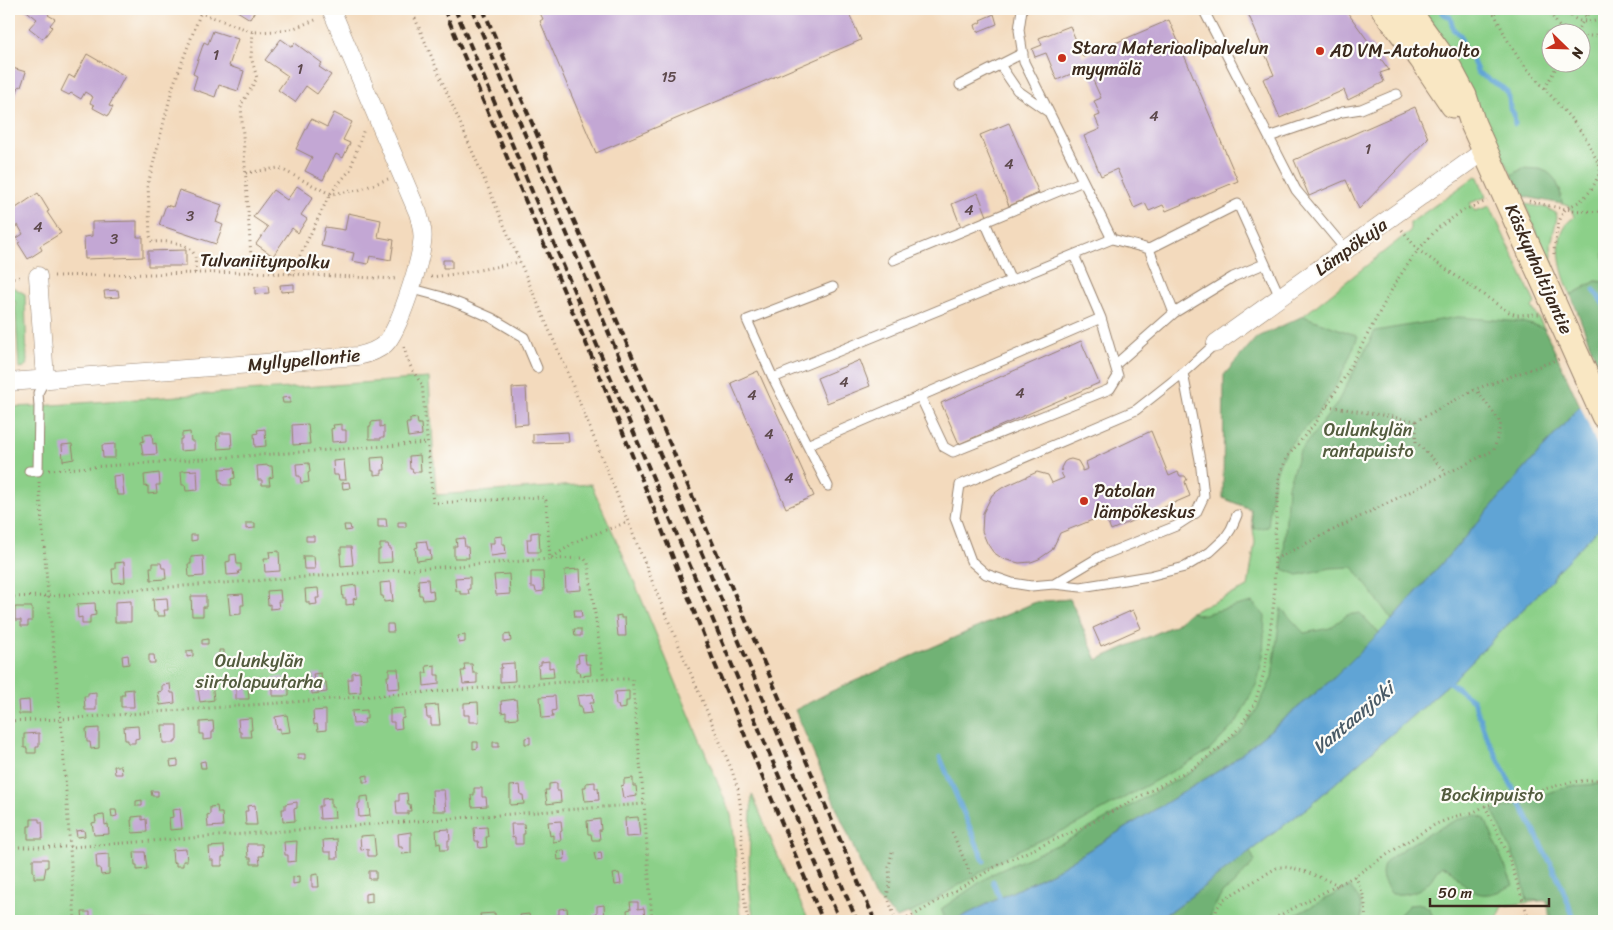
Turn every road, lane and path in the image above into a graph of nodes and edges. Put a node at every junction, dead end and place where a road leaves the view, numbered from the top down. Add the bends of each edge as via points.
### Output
1 (190, 9) edge
2 (411, 9) edge
3 (1022, 9) edge
4 (1203, 9) edge
5 (1384, 9) edge
6 (1407, 9) edge
7 (1492, 9) edge
8 (1547, 9) edge
9 (1563, 9) edge
10 (1577, 9) edge
11 (1591, 9) edge
12 (201, 11) edge
13 (325, 14) edge
14 (1587, 16) junction
15 (1604, 18) edge
16 (1556, 22) edge
17 (1581, 22) edge
18 (1584, 22) edge
19 (1589, 22) edge
20 (253, 32) junction
21 (1604, 32) edge
22 (1590, 36) edge
23 (1023, 53) junction
24 (1000, 65) junction
25 (1554, 72) edge
26 (960, 85) dead end
27 (1545, 88) junction
28 (1397, 94) dead end
29 (1048, 112) junction
30 (365, 123) dead end
31 (1473, 124) junction
32 (1269, 137) junction
33 (1485, 150) junction
34 (1602, 168) junction
35 (246, 173) junction
36 (1604, 174) edge
37 (389, 179) dead end
38 (1083, 181) junction
39 (330, 194) junction
40 (1523, 199) dead end
41 (1490, 200) dead end
42 (1565, 210) junction
43 (1604, 211) edge
44 (1392, 217) junction
45 (985, 222) junction
46 (1112, 239) junction
47 (1149, 249) junction
48 (1346, 250) junction
49 (1418, 250) junction
50 (1074, 255) junction
51 (893, 260) dead end
52 (520, 262) junction
53 (1556, 262) dead end
54 (1264, 264) junction
55 (252, 272) junction
56 (195, 273) junction
57 (291, 274) junction
58 (9, 275) edge
59 (38, 276) junction
60 (1011, 281) junction
61 (411, 283) junction
62 (833, 287) dead end
63 (1280, 298) junction
64 (1174, 313) junction
65 (1545, 313) dead end
66 (1101, 318) junction
67 (1216, 343) joint
68 (404, 347) dead end
69 (1574, 363) junction
70 (1115, 364) junction
71 (537, 368) dead end
72 (1183, 373) junction
73 (773, 378) junction
74 (45, 379) junction
75 (9, 382) edge
76 (1476, 389) junction
77 (920, 396) junction
78 (1326, 406) junction
79 (1604, 416) edge
80 (1416, 421) junction
81 (427, 443) junction
82 (807, 445) junction
83 (34, 471) junction
84 (1447, 473) junction
85 (828, 486) dead end
86 (1237, 515) dead end
87 (628, 522) junction
88 (550, 559) junction
89 (1275, 559) junction
90 (1054, 584) junction
91 (48, 596) junction
92 (9, 597) edge
93 (604, 680) junction
94 (61, 719) junction
95 (9, 721) edge
96 (1604, 779) edge
97 (644, 804) junction
98 (1485, 806) junction
99 (952, 832) dead end
100 (9, 847) edge
101 (71, 847) junction
102 (892, 852) dead end
103 (1355, 876) junction
104 (973, 880) junction
105 (1339, 885) junction
106 (1528, 916) dead end
107 (76, 921) edge
108 (652, 921) edge
109 (748, 921) edge
110 (897, 921) edge
111 (1214, 921) edge
112 (1269, 921) edge
113 (1365, 921) edge

1 - 12 path
2 - 52 path
3 - 23 lane via 1019,30
4 - 32 lane
5 - 31 main road, Käskynhaltijantie via 1451,103
6 - 31 main road, Käskynhaltijantie via 1447,64 1464,96
7 - 27 path via 1519,59
8 - 16 path
9 - 17 path
10 - 14 path
11 - 14 path
12 - 20 path
12 - 56 path via 173,86 148,184 152,242 187,247 196,258
13 - 20 path via 294,28
13 - 61 street, Myllypellontie via 423,230
14 - 18 path
15 - 19 path
20 - 35 path via 251,57 257,78 242,105
21 - 22 path
23 - 24 lane
23 - 29 lane via 1024,62
24 - 26 lane
24 - 29 lane via 1017,90
25 - 27 path
27 - 34 path via 1585,137
28 - 32 lane
29 - 38 lane
30 - 39 path via 350,170
31 - 33 main road, Käskynhaltijantie
32 - 48 lane via 1296,190
33 - 44 street, Lämpökuja
33 - 69 main road, Käskynhaltijantie
34 - 36 path
34 - 42 path via 1585,197
35 - 39 path via 279,168
35 - 55 path
37 - 39 path via 360,190
38 - 45 lane
38 - 46 lane
39 - 57 path
40 - 42 path
41 - 49 path via 1464,210 1438,228
42 - 43 path
42 - 53 path via 1554,243
44 - 48 street, Lämpökuja
44 - 49 path
45 - 51 lane
45 - 60 lane
46 - 47 lane
46 - 50 lane
47 - 54 lane via 1238,204
47 - 64 lane
48 - 63 street, Lämpökuja
49 - 65 path via 1507,311 1516,315
49 - 78 path via 1397,280
50 - 60 lane
50 - 66 lane
52 - 61 path, Tulvaniitynpolku
52 - 87 path
54 - 63 lane
54 - 64 lane via 1233,277
55 - 56 path, Tulvaniitynpolku
55 - 57 path, Tulvaniitynpolku
56 - 59 path, Tulvaniitynpolku
57 - 61 path, Tulvaniitynpolku
58 - 59 path, Tulvaniitynpolku via 14,278
59 - 74 street
60 - 73 lane
61 - 71 lane via 492,318 524,337
61 - 74 street, Myllypellontie via 394,332 386,343 371,353
62 - 73 lane via 747,320
63 - 67 street, Lämpökuja
64 - 70 lane
66 - 70 lane
66 - 77 lane
67 - 72 lane
68 - 81 path via 407,360 422,384
69 - 76 path
69 - 79 main road, Käskynhaltijantie
70 - 77 lane via 1118,376 1110,389 953,452 944,447
72 - 90 lane via 1204,496 1196,513 1176,526 1101,556
72 - 90 lane via 1136,410 960,485 955,518 971,561 986,574 1012,583 1031,586
73 - 82 lane
74 - 75 street, Myllypellontie
74 - 83 lane via 38,393
76 - 80 path
76 - 84 path via 1501,423 1494,450
77 - 82 lane
78 - 80 path
78 - 89 path via 1291,451 1279,477
80 - 84 path via 1416,442
81 - 83 path
81 - 88 path via 433,502 544,498
82 - 85 lane
83 - 91 path
84 - 89 path
86 - 90 lane via 1225,538 1210,552 1185,566 1150,576 1082,587
87 - 88 path via 578,540
87 - 109 path via 738,789
88 - 91 path
88 - 93 path via 584,558 588,563
89 - 104 path via 1274,602 1266,669 1255,702 1240,727 1196,766 1086,826 1000,864
91 - 92 path
91 - 94 path
93 - 94 path
93 - 97 path via 632,679
94 - 95 path
94 - 101 path
96 - 98 path via 1571,782
97 - 101 path
97 - 108 path
98 - 103 path via 1436,824
98 - 106 path via 1507,852
99 - 104 path
100 - 101 path
101 - 107 path
102 - 110 path via 887,896
103 - 105 path
103 - 113 path via 1363,892
104 - 110 path via 916,914
105 - 111 path via 1291,868 1278,867 1224,899 1217,908
105 - 112 path

